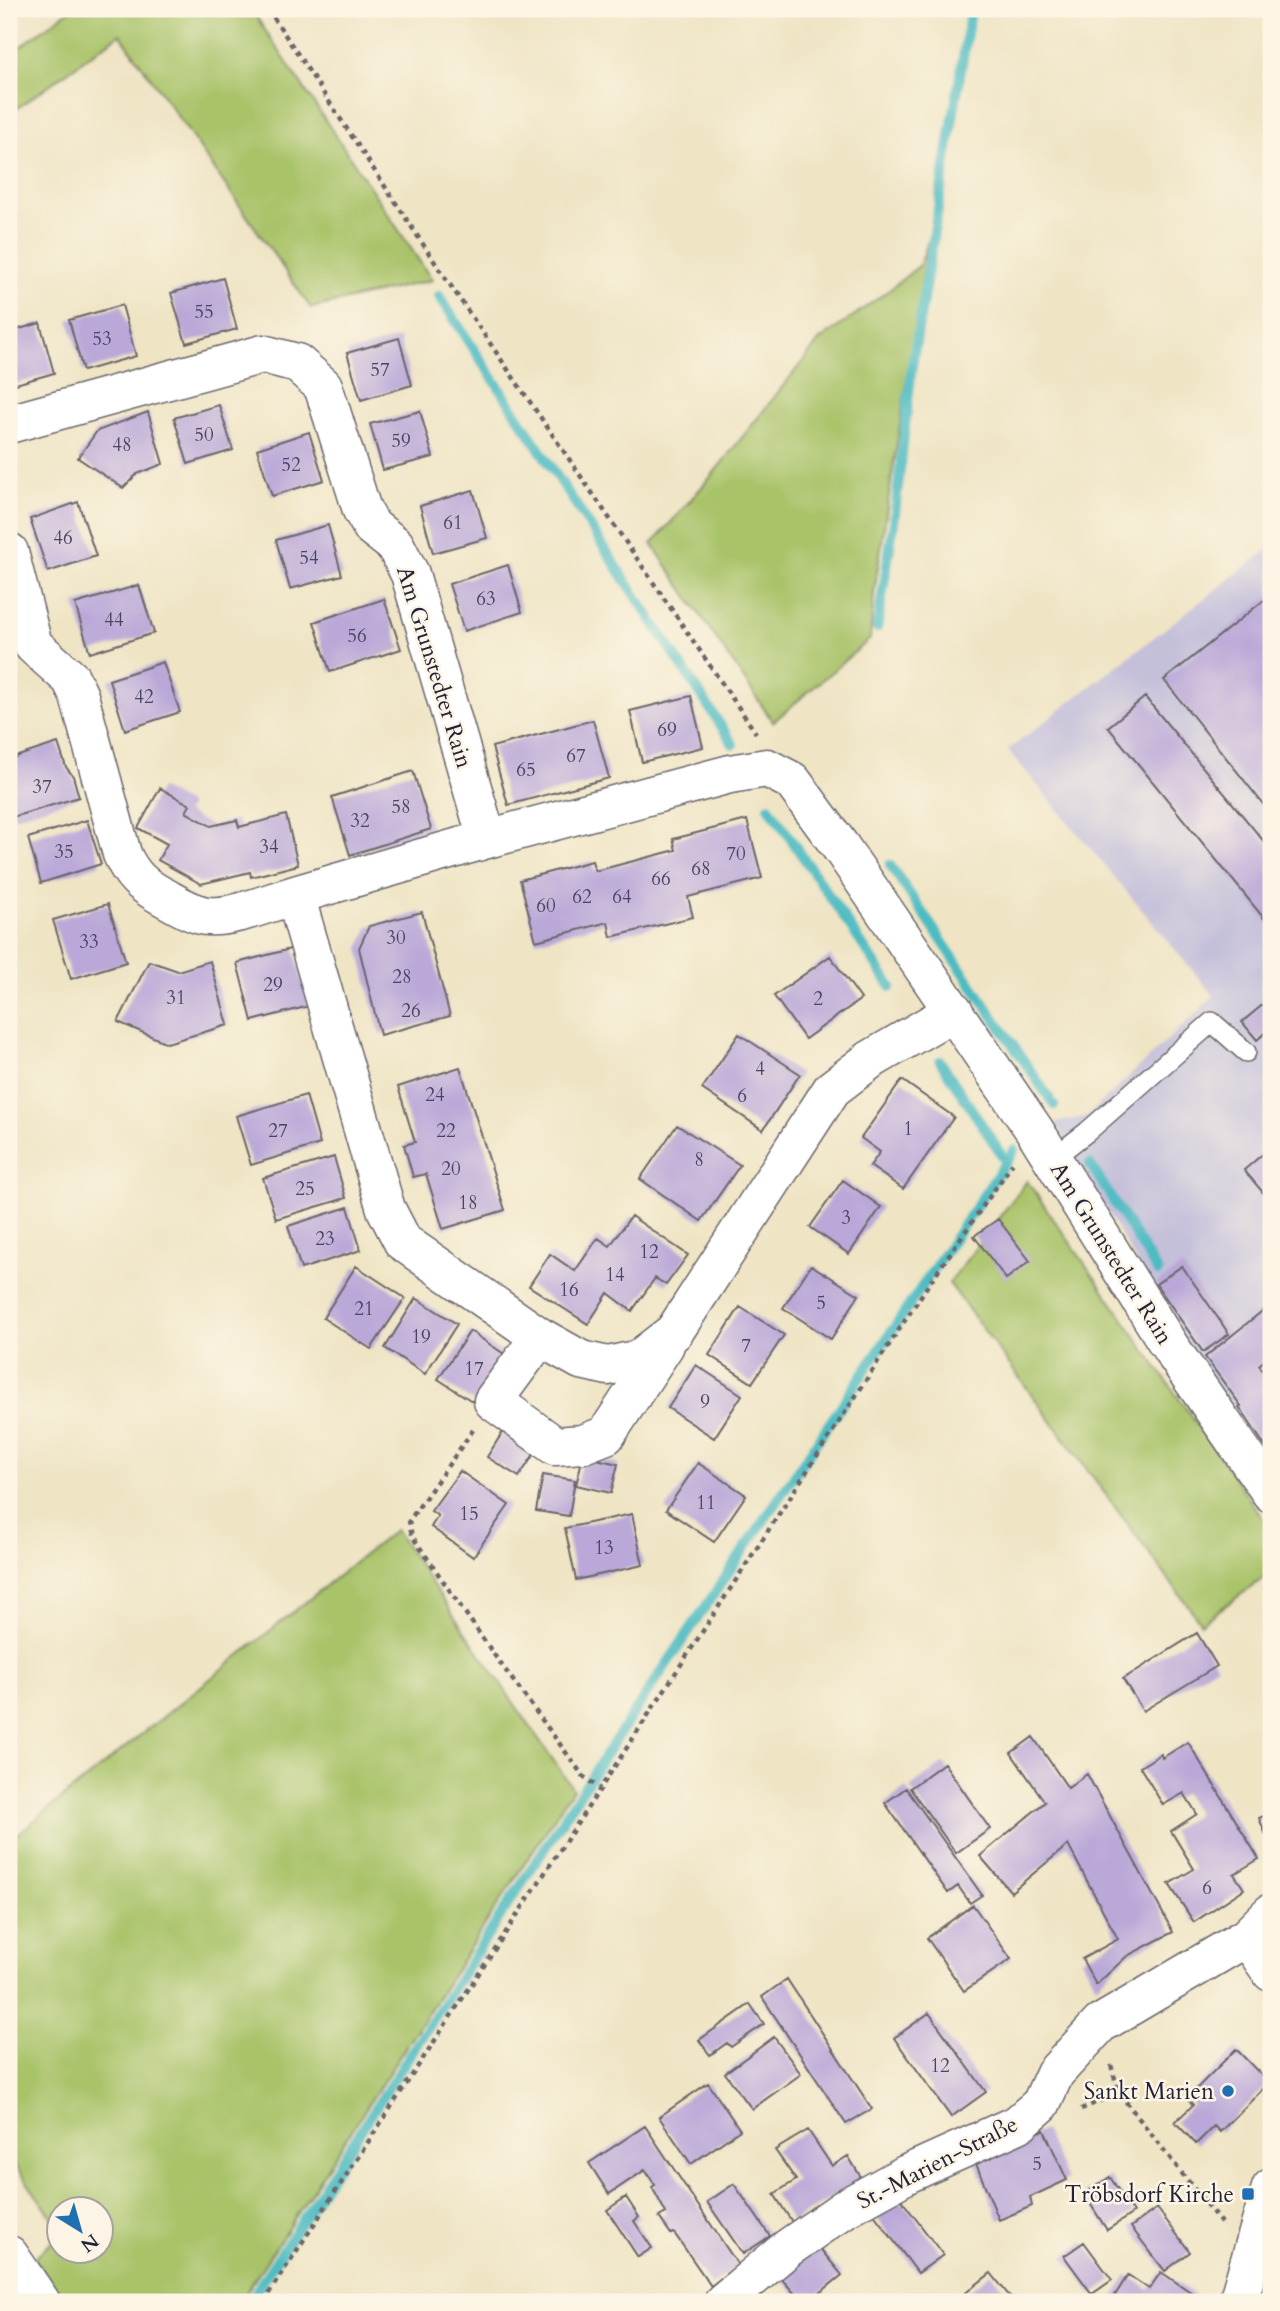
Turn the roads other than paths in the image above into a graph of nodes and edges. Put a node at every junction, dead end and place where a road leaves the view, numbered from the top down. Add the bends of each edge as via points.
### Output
1 (9, 424) edge
2 (9, 552) edge
3 (487, 839) junction
4 (295, 895) junction
5 (954, 1011) junction
6 (1246, 1052) dead end
7 (1044, 1145) junction
8 (674, 1332) junction
9 (540, 1337) junction
10 (1271, 1493) edge
11 (1259, 1925) edge
12 (1271, 1972) edge
13 (1271, 2188) edge
14 (12, 2267) edge
15 (41, 2302) edge
16 (723, 2302) edge
17 (1238, 2302) edge

1 - 3 street, Am Grunstedter Rain via 263,354 297,363 323,386 362,510 372,527 395,545 410,574
2 - 4 street via 33,645 71,679 79,696 130,873 146,887 206,916 230,914
3 - 4 street
3 - 5 street, Am Grunstedter Rain via 767,768 793,781
4 - 9 street via 386,1209 403,1242
5 - 7 street, Am Grunstedter Rain
5 - 8 street via 870,1060 832,1089
6 - 7 lane via 1212,1022 1087,1132
7 - 10 street, Am Grunstedter Rain via 1170,1347
8 - 9 street via 639,1359 608,1366 581,1360
8 - 9 street via 606,1435 583,1444 555,1446 493,1401
11 - 12 street
11 - 16 street, St.-Marien-Straße via 1100,2024 1055,2073 1041,2104 1018,2124 847,2207
13 - 17 street
14 - 15 street

